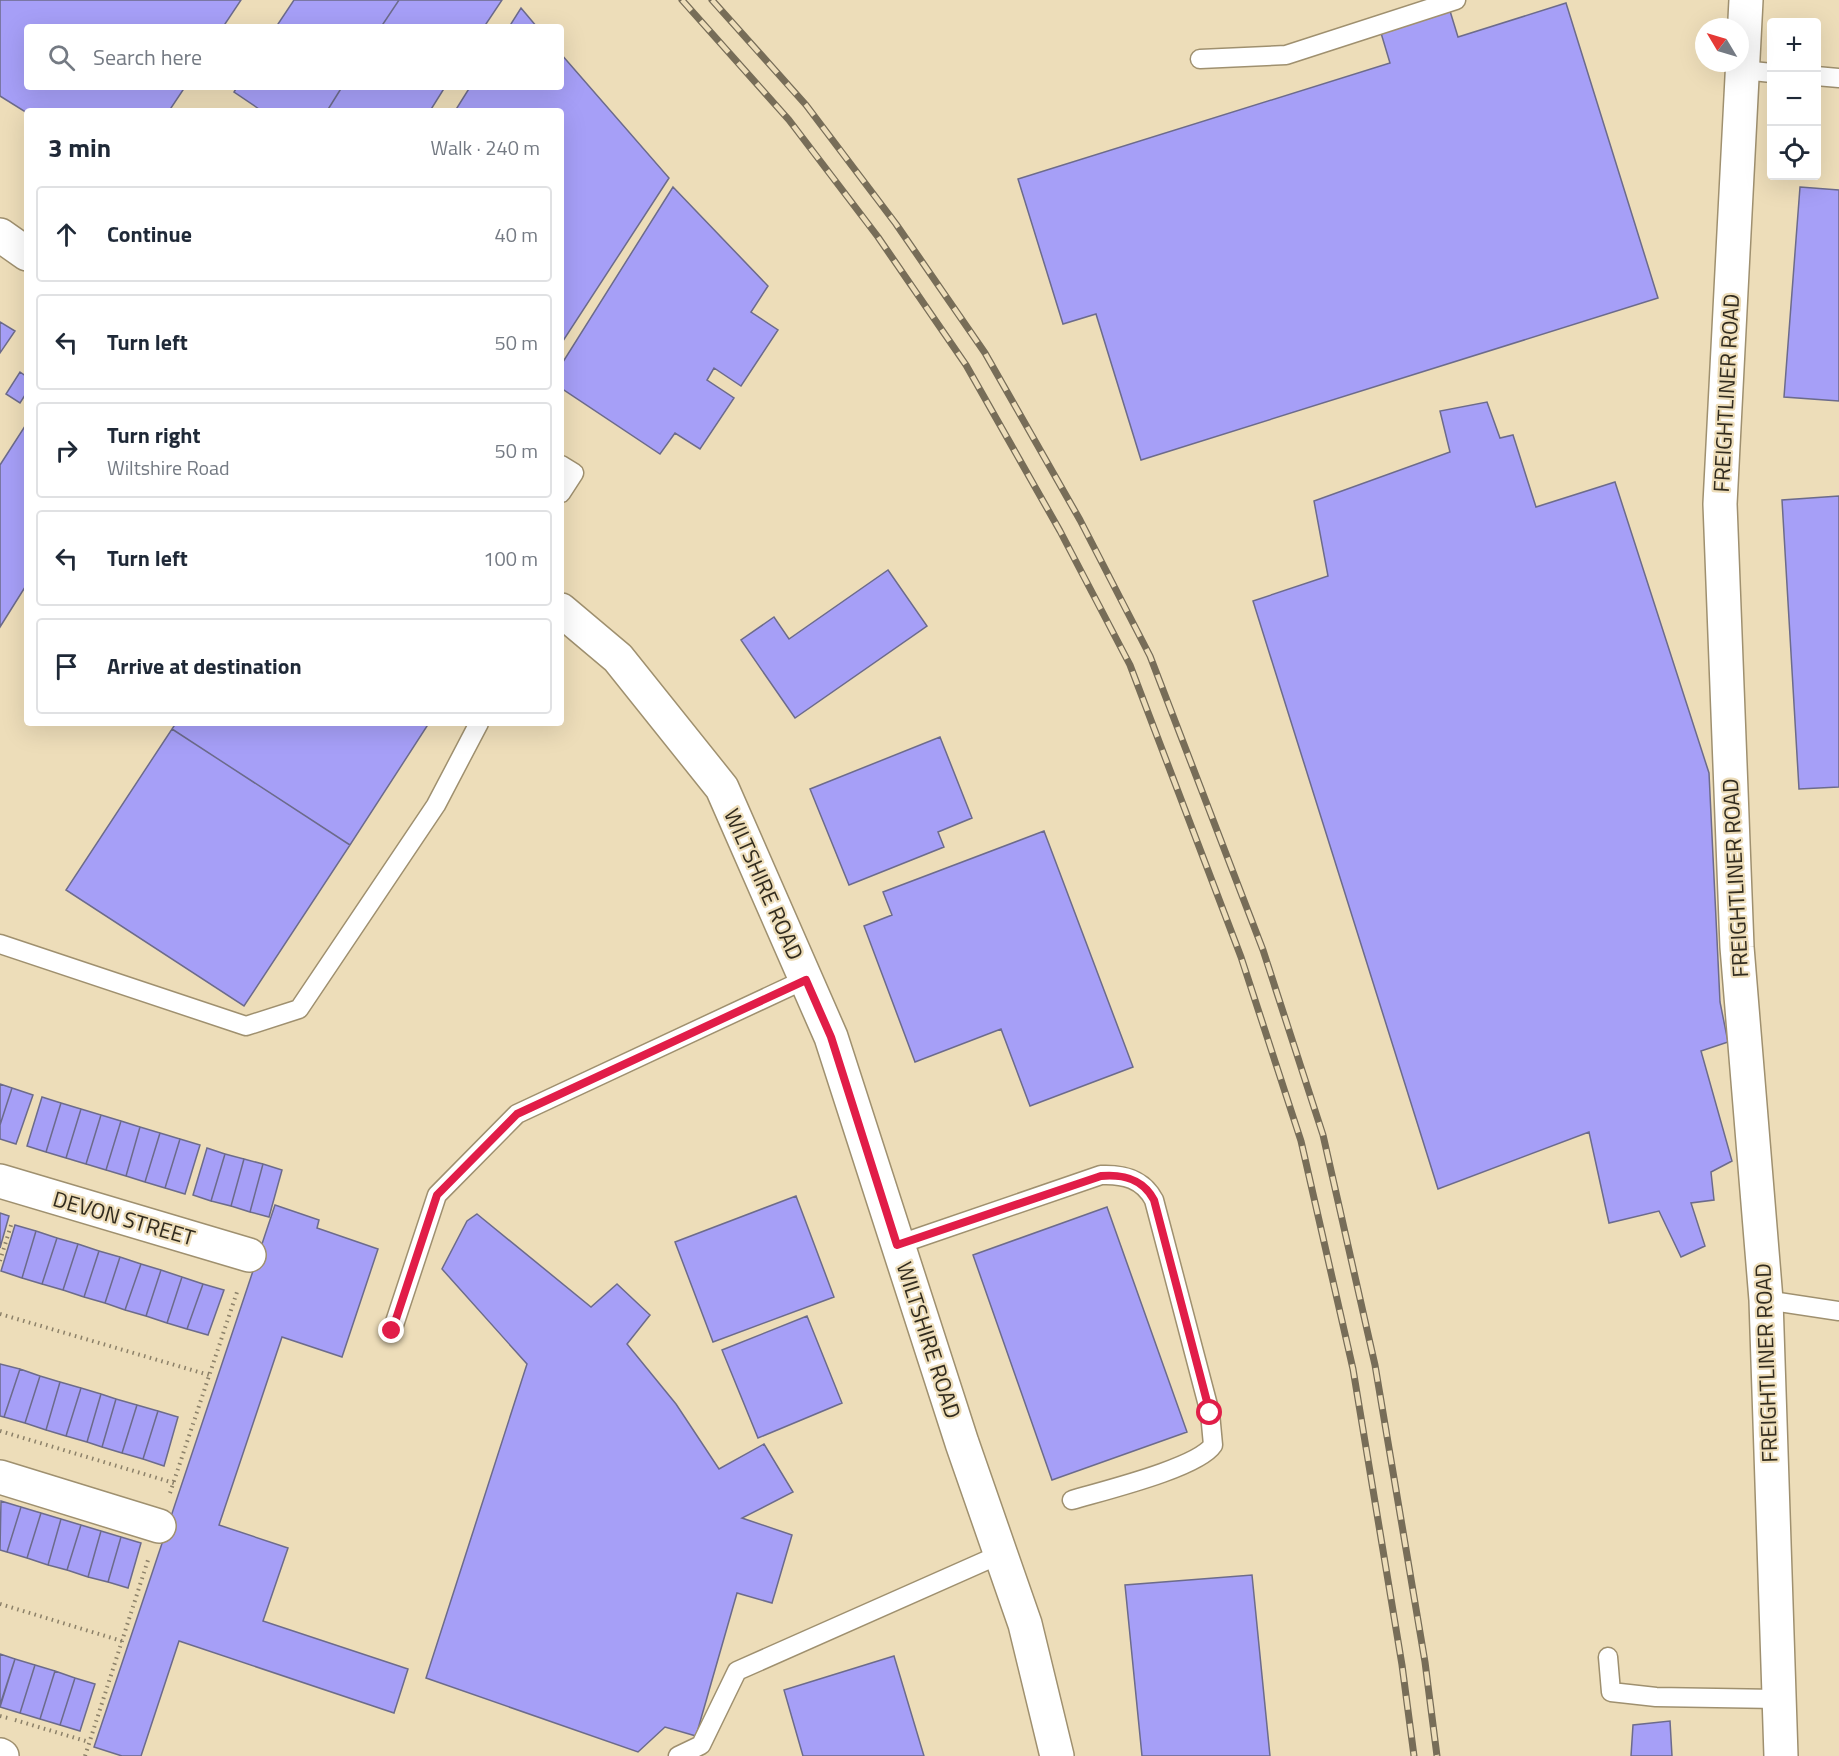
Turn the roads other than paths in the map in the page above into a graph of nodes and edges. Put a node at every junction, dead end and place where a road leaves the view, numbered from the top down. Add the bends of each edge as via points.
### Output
1 (1456, 0) edge
2 (1746, 0) edge
3 (1200, 59) dead end
4 (1757, 72) edge
5 (1821, 76) edge
6 (1839, 78) edge
7 (0, 235) edge
8 (24, 252) edge
9 (564, 467) edge
10 (564, 488) edge
11 (564, 613) edge
12 (477, 726) edge
13 (0, 944) edge
14 (806, 980) junction
15 (0, 1181) edge
16 (897, 1245) junction
17 (249, 1255) dead end
18 (1766, 1300) junction
19 (1839, 1311) edge
20 (392, 1331) dead end
21 (0, 1477) edge
22 (1072, 1500) dead end
23 (159, 1526) dead end
24 (1001, 1554) junction
25 (1608, 1657) dead end
26 (1777, 1699) junction
27 (678, 1756) edge
28 (1057, 1756) edge
29 (1780, 1756) edge

1 - 3 lane via 1286,55
2 - 4 street, FREIGHTLINER ROAD
4 - 18 street, FREIGHTLINER ROAD via 1720,504 1737,947
5 - 6 lane
7 - 8 street
9 - 10 lane via 574,473
11 - 14 street, WILTSHIRE ROAD via 618,658 722,788
12 - 13 lane via 436,804 299,1009 246,1026
14 - 16 street, WILTSHIRE ROAD via 831,1037
14 - 20 lane via 517,1114 437,1195
15 - 17 street, DEVON STREET
16 - 22 lane via 1101,1176 1125,1175 1149,1191 1210,1413 1213,1445 1208,1453 1187,1463
16 - 24 street, WILTSHIRE ROAD
18 - 19 lane
18 - 26 street, FREIGHTLINER ROAD
21 - 23 street
24 - 27 lane via 737,1671 701,1746
24 - 28 street, WILTSHIRE ROAD via 1025,1624
25 - 26 lane via 1611,1692 1656,1697
26 - 29 street, FREIGHTLINER ROAD

